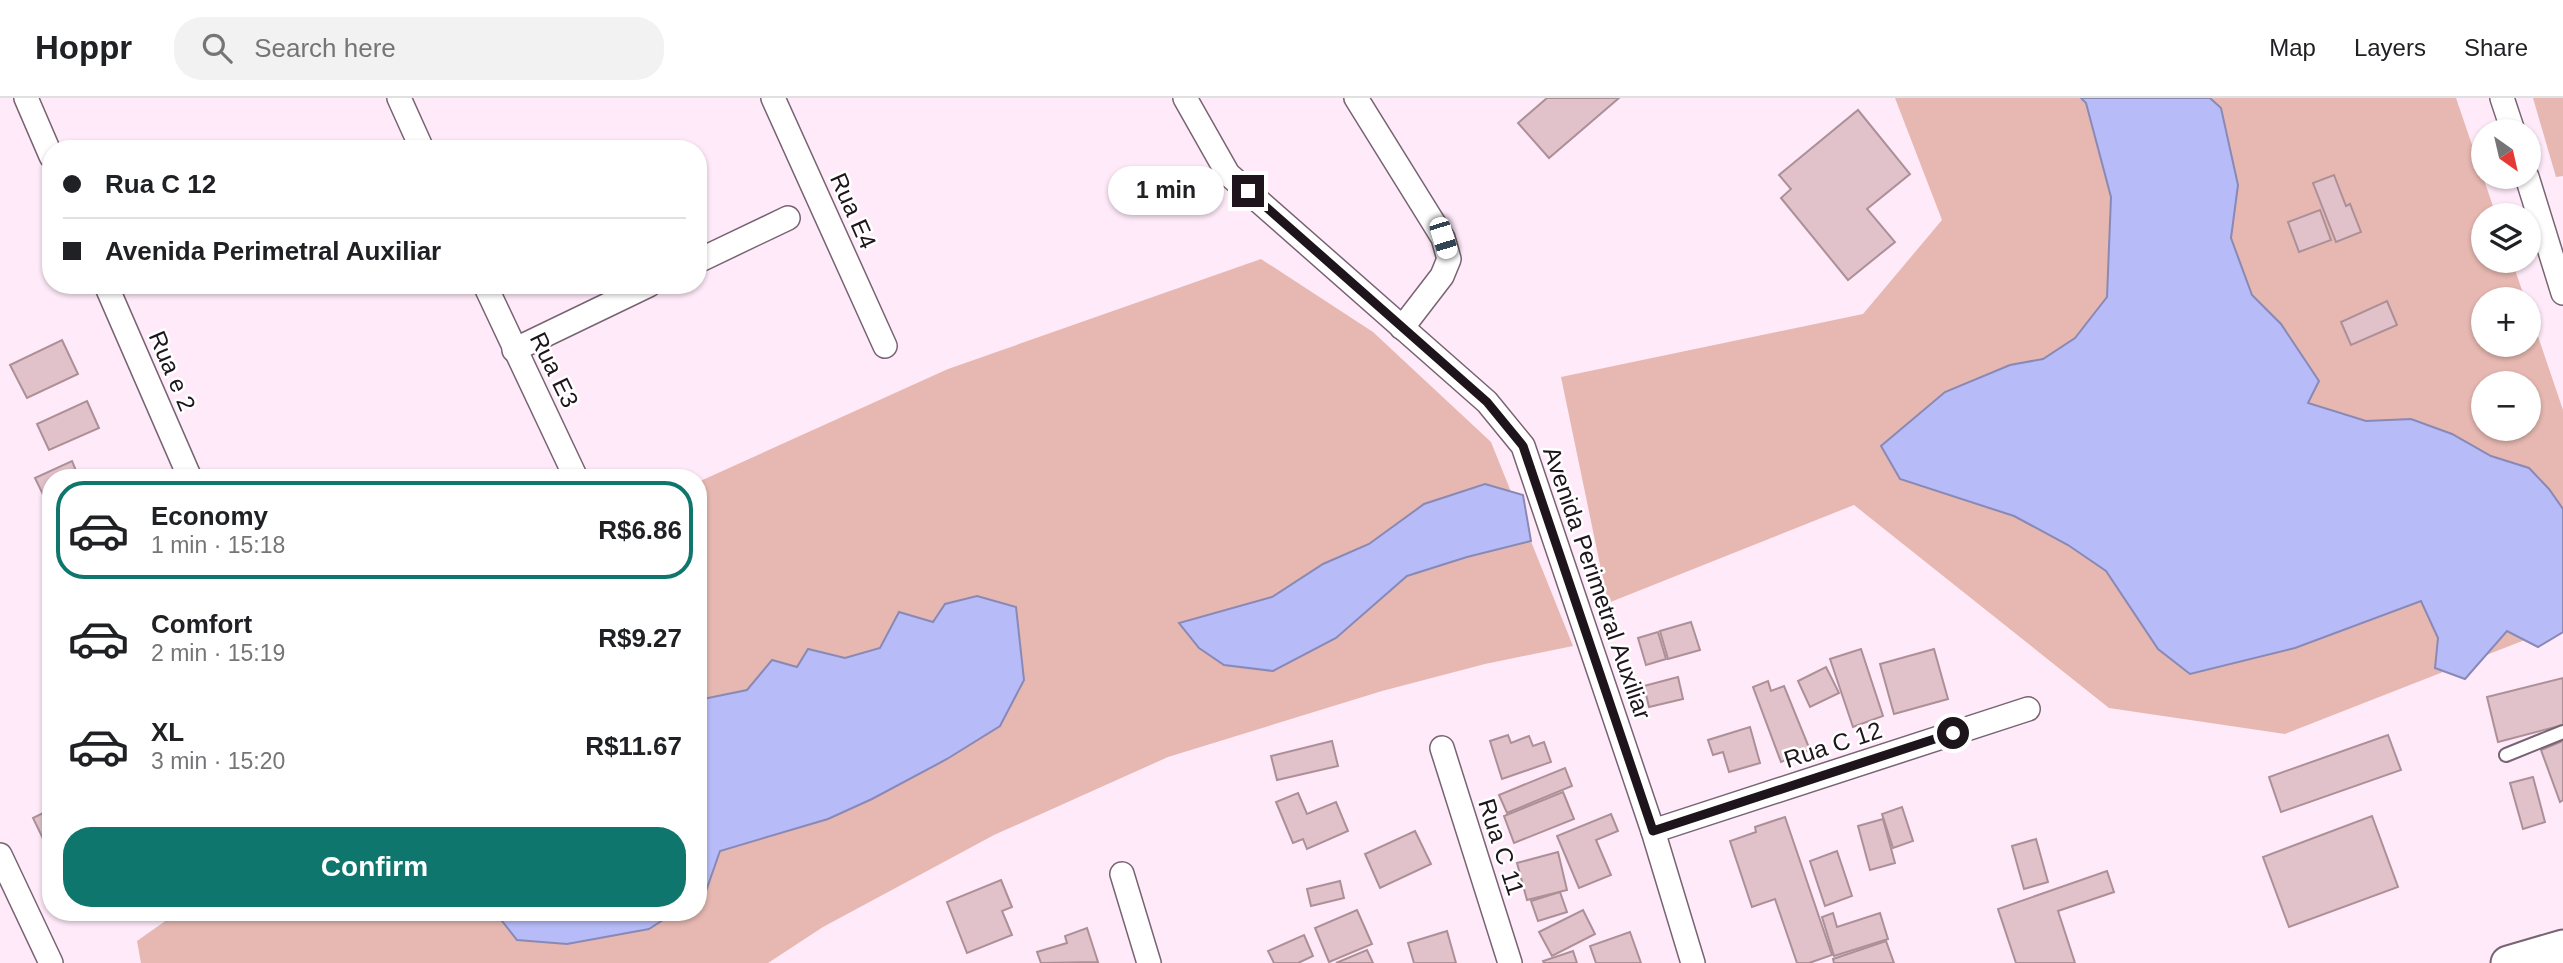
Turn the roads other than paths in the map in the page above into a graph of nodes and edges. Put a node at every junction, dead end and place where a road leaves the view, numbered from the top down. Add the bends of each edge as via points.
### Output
1 (26, 98) edge
2 (399, 98) edge
3 (773, 98) edge
4 (1185, 98) edge
5 (1356, 98) edge
6 (2502, 98) edge
7 (2509, 119) edge
8 (44, 140) edge
9 (418, 140) edge
10 (2531, 189) edge
11 (789, 218) dead end
12 (707, 257) edge
13 (2563, 293) edge
14 (110, 294) edge
15 (489, 294) edge
16 (630, 294) edge
17 (1402, 328) junction
18 (885, 346) dead end
19 (514, 350) junction
20 (186, 469) edge
21 (572, 469) edge
22 (2028, 709) dead end
23 (2563, 732) edge
24 (1442, 748) dead end
25 (2506, 755) dead end
26 (1653, 831) junction
27 (0, 855) edge
28 (1122, 874) dead end
29 (2563, 947) edge
30 (51, 963) edge
31 (1149, 963) edge
32 (1510, 963) edge
33 (1693, 963) edge
34 (2508, 963) edge

1 - 8 street
2 - 9 street
3 - 18 street, Rua E4
4 - 17 street, Avenida Perimetral Auxiliar via 1228,174
5 - 17 street via 1443,238 1449,259 1443,276
6 - 7 street
10 - 13 street
11 - 12 street
14 - 20 street, Rua e 2
15 - 19 street, Rua E3
16 - 19 street
17 - 26 street, Avenida Perimetral Auxiliar via 1487,402 1523,446
19 - 21 street, Rua E3
22 - 26 street, Rua C 12
23 - 25 lane
24 - 32 street, Rua C 11
26 - 33 street, Avenida Perimetral Auxiliar
27 - 30 street
28 - 31 street
29 - 34 street

